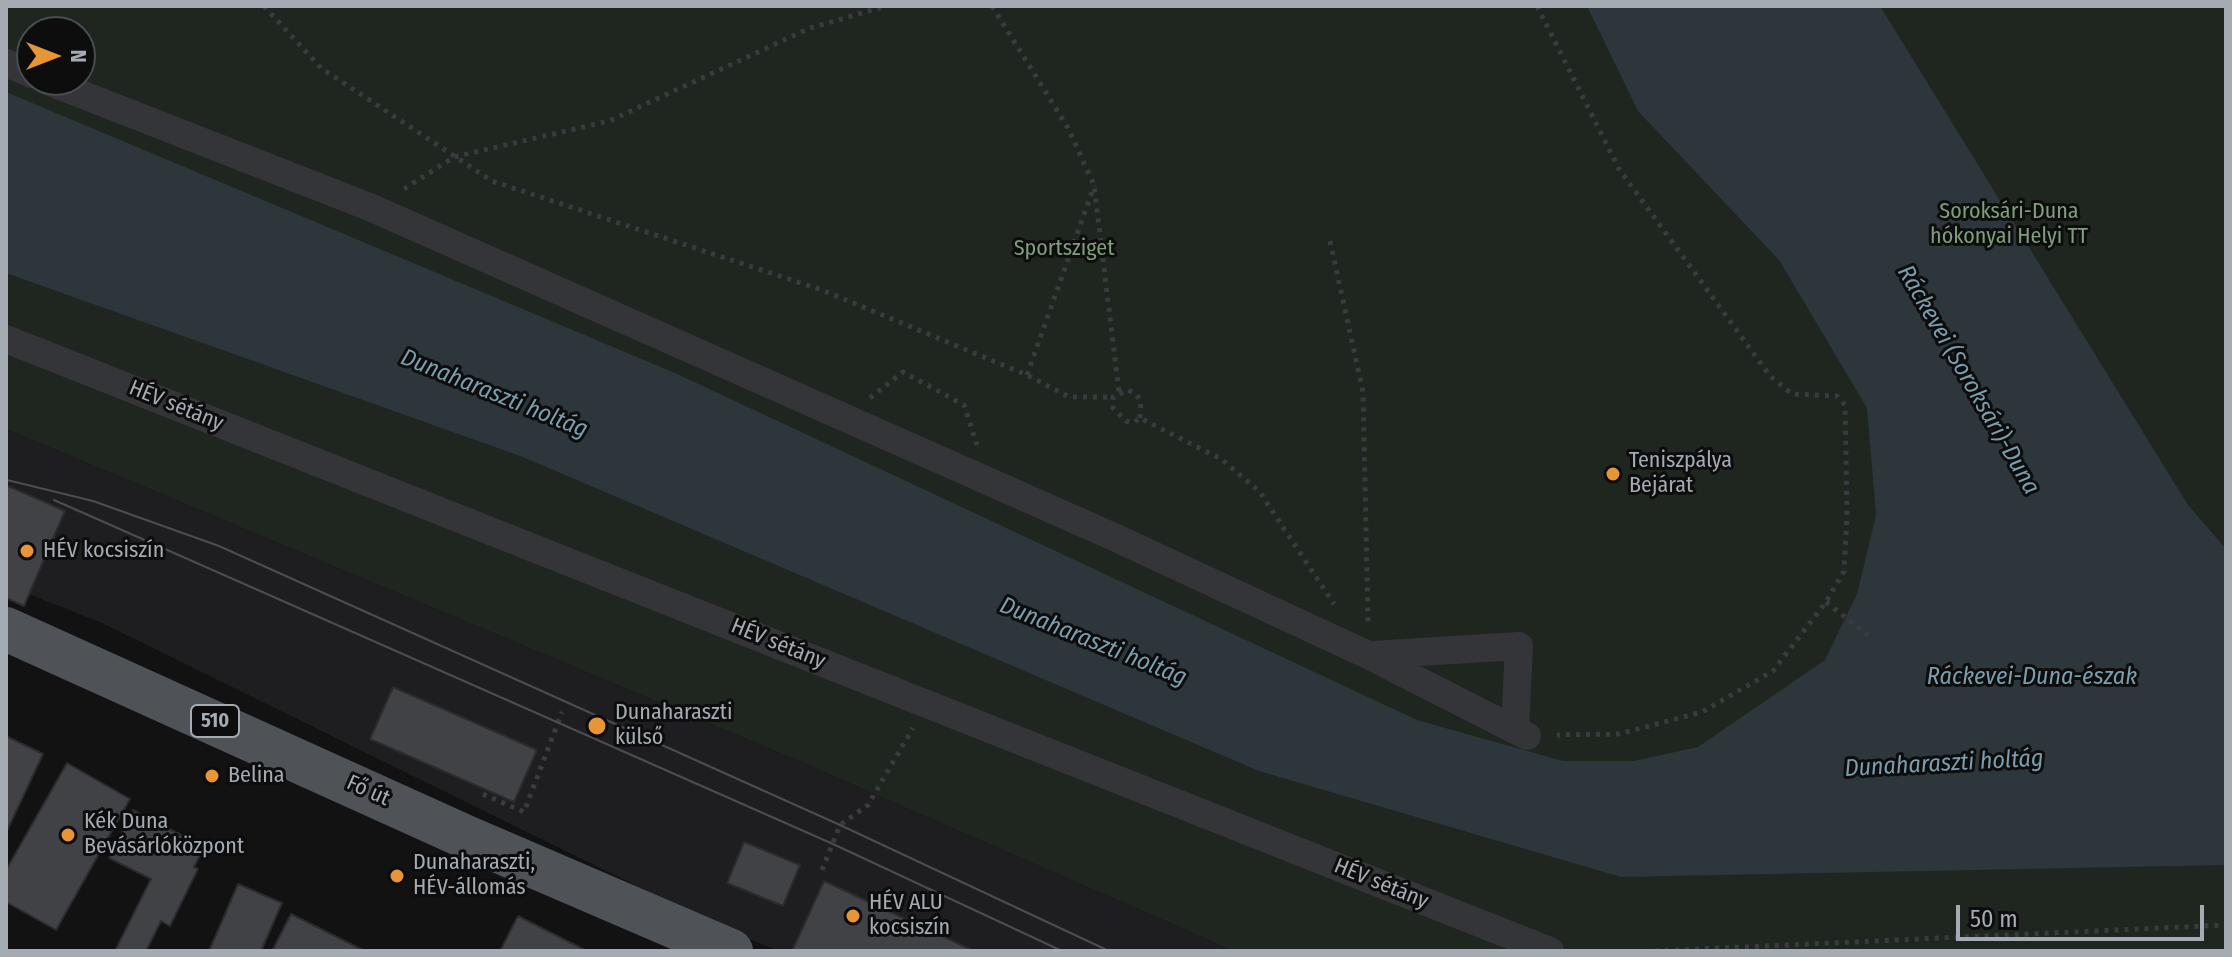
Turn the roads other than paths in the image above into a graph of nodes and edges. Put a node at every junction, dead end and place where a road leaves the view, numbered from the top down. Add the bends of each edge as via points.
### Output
1 (86, 96) edge
2 (6, 339) edge
3 (6, 629) edge
4 (1368, 655) junction
5 (731, 951) edge
6 (1550, 951) edge

1 - 4 street via 372,208
2 - 6 street, HÉV sétány
3 - 5 main road, Fő út / 510
4 - 4 street via 1521,733 1519,646

